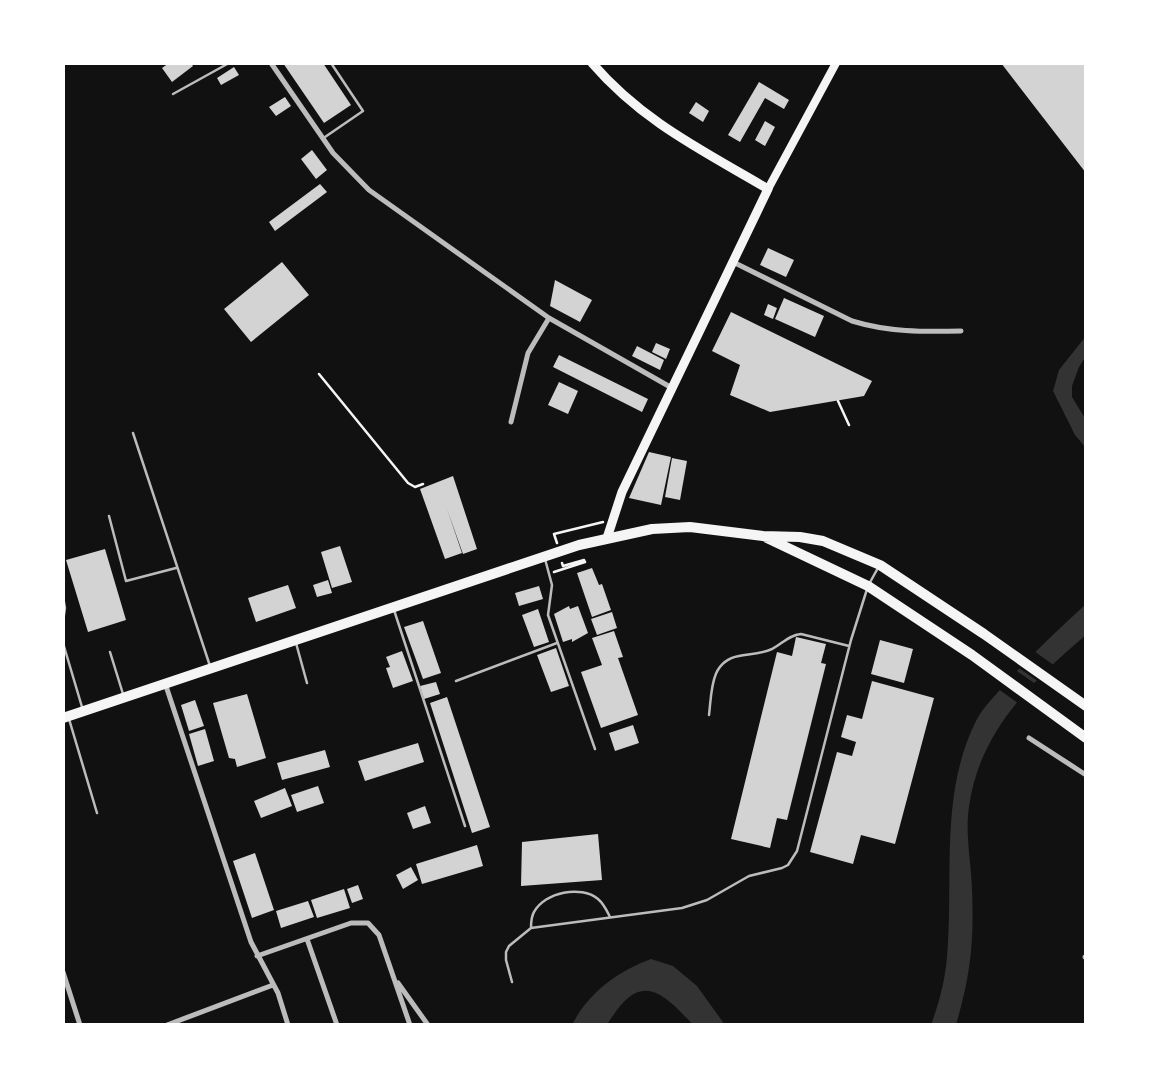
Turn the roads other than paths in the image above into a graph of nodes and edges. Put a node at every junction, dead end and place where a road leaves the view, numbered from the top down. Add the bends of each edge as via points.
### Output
1 (229, 63) edge
2 (271, 63) edge
3 (331, 63) edge
4 (592, 63) edge
5 (836, 63) edge
6 (173, 94) dead end
7 (322, 138) junction
8 (768, 189) junction
9 (733, 262) junction
10 (549, 318) junction
11 (961, 331) dead end
12 (672, 388) junction
13 (511, 422) dead end
14 (133, 433) dead end
15 (109, 516) dead end
16 (763, 536) junction
17 (607, 538) junction
18 (544, 556) junction
19 (880, 565) junction
20 (178, 568) junction
21 (868, 586) junction
22 (63, 597) edge
23 (393, 607) junction
24 (63, 621) edge
25 (295, 639) junction
26 (63, 643) edge
27 (557, 643) junction
28 (849, 646) junction
29 (110, 652) dead end
30 (210, 668) junction
31 (456, 681) dead end
32 (165, 683) junction
33 (307, 683) dead end
34 (124, 697) junction
35 (1086, 706) edge
36 (83, 711) junction
37 (709, 715) dead end
38 (66, 717) edge
39 (1086, 737) edge
40 (1029, 738) dead end
41 (595, 749) dead end
42 (1086, 775) edge
43 (97, 813) dead end
44 (465, 826) dead end
45 (610, 917) junction
46 (531, 928) junction
47 (307, 939) junction
48 (257, 956) junction
49 (63, 972) edge
50 (394, 978) junction
51 (512, 982) dead end
52 (273, 985) junction
53 (80, 1025) edge
54 (167, 1025) edge
55 (288, 1025) edge
56 (337, 1025) edge
57 (410, 1025) edge
58 (428, 1025) edge

1 - 6 lane
2 - 7 street
3 - 7 lane via 363,111
4 - 8 main road via 659,125
5 - 8 main road
7 - 10 street via 369,190
8 - 9 main road
9 - 11 street via 860,324 891,330
9 - 12 main road
10 - 12 street
10 - 13 street via 528,353
12 - 17 main road via 622,492
14 - 20 lane
15 - 20 lane via 126,581
16 - 17 highway via 690,527
16 - 19 highway via 823,541
16 - 21 highway
17 - 18 highway
18 - 23 highway
18 - 27 lane via 552,585 548,615
19 - 21 lane
19 - 35 highway
20 - 30 lane
21 - 28 lane
21 - 39 highway
22 - 24 lane
23 - 25 highway
23 - 44 lane
25 - 30 highway
25 - 33 lane
26 - 36 lane
27 - 31 lane
27 - 41 lane
28 - 37 lane via 795,634 771,649 729,659 714,677
28 - 45 lane via 797,851 788,865 749,876 708,900 682,908
29 - 34 lane
30 - 32 highway
32 - 34 highway
32 - 48 street
34 - 36 highway
36 - 38 highway
38 - 43 lane
40 - 42 street
45 - 46 lane
45 - 46 lane via 589,894 565,893 540,905
46 - 51 lane via 506,952
47 - 48 street
47 - 50 street via 351,923 368,923 379,935
47 - 56 street
48 - 52 street
49 - 53 street
50 - 57 street
50 - 58 street
52 - 54 street
52 - 55 street

